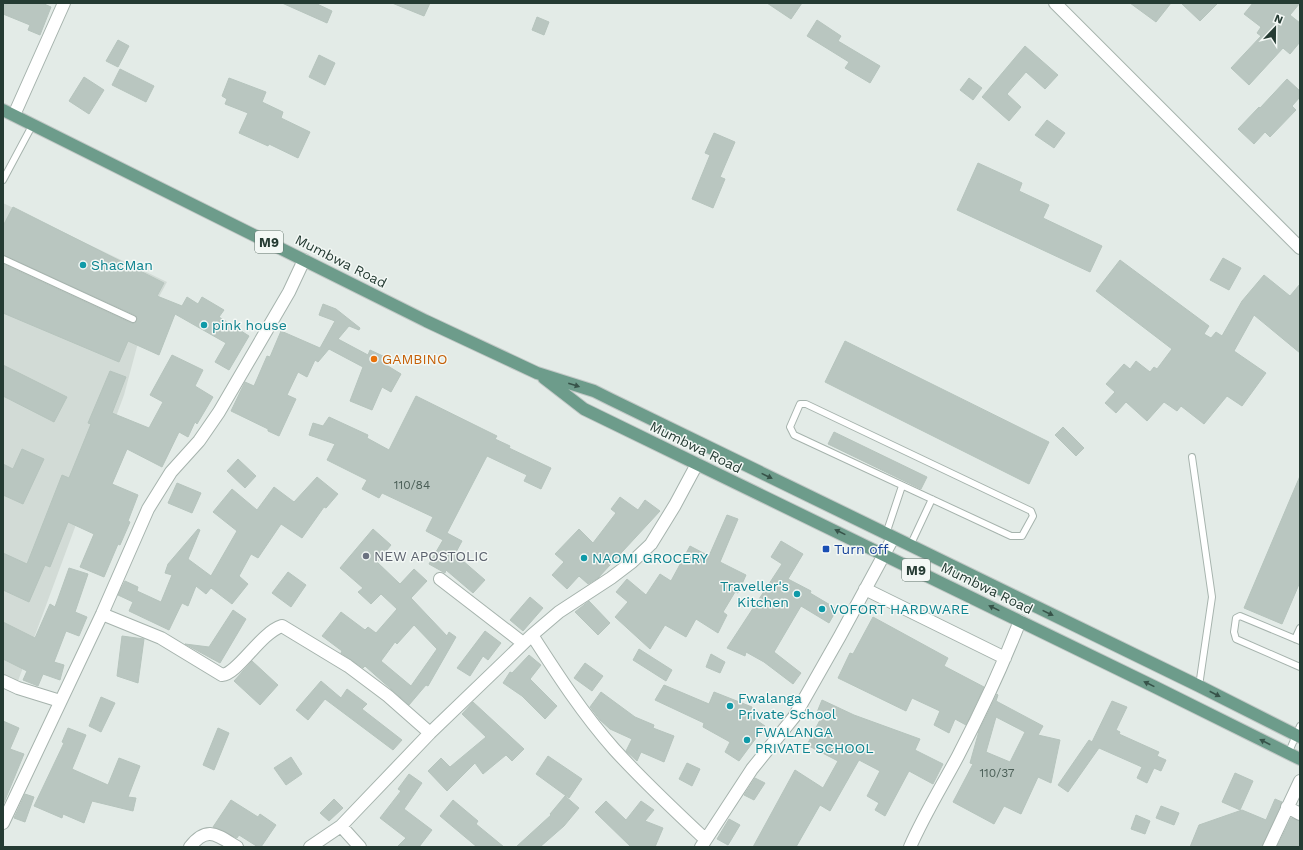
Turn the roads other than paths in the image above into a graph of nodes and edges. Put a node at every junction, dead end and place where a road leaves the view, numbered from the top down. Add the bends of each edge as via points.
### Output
1 (64, 3) edge
2 (1055, 3) edge
3 (8, 112) edge
4 (33, 124) junction
5 (3, 180) edge
6 (1300, 248) edge
7 (3, 259) edge
8 (304, 260) junction
9 (133, 319) dead end
10 (537, 373) junction
11 (1192, 457) dead end
12 (697, 464) junction
13 (902, 486) junction
14 (932, 499) junction
15 (889, 536) junction
16 (910, 546) junction
17 (884, 554) junction
18 (440, 579) dead end
19 (865, 589) junction
20 (102, 614) junction
21 (1020, 621) junction
22 (1300, 628) edge
23 (528, 639) junction
24 (1298, 640) edge
25 (1005, 658) junction
26 (1300, 668) edge
27 (3, 681) edge
28 (1199, 686) junction
29 (60, 701) junction
30 (430, 733) junction
31 (1299, 733) edge
32 (1288, 754) junction
33 (1300, 759) edge
34 (1300, 781) edge
35 (1287, 807) junction
36 (1300, 814) edge
37 (3, 823) edge
38 (341, 826) junction
39 (703, 843) edge
40 (190, 847) edge
41 (237, 847) edge
42 (310, 847) edge
43 (360, 847) edge
44 (910, 847) edge
45 (1269, 847) edge

1 - 3 street
2 - 6 street
3 - 4 main road, Mumbwa Road / M9
4 - 5 lane
4 - 8 main road, Mumbwa Road / M9
7 - 9 lane
8 - 10 main road, Mumbwa Road / M9
8 - 20 street via 278,312 219,412 199,441 171,472 148,509
10 - 12 main road, Mumbwa Road / M9 via 584,409
10 -> 15 main road, Mumbwa Road / M9 via 594,391
11 - 28 lane via 1212,597
17 -> 12 main road, Mumbwa Road / M9
12 - 23 street via 651,544 632,562 559,612
13 - 14 lane
13 - 14 lane via 794,435 790,427 800,404 806,404 1031,511 1034,516 1022,536 1011,536
13 - 15 lane
14 - 16 lane
15 - 16 main road, Mumbwa Road / M9
15 - 17 street
16 -> 28 main road, Mumbwa Road / M9
17 - 19 street
21 -> 17 main road, Mumbwa Road / M9
18 - 23 street
19 - 25 street
19 - 39 street via 794,717 752,770
20 - 29 street
20 - 30 street via 161,638 222,675 234,667 266,635 282,626 348,666 388,696
21 - 25 street
32 -> 21 main road, Mumbwa Road / M9
22 - 24 lane
23 - 30 street
23 - 39 street via 613,748
24 - 26 lane via 1240,616 1236,618 1236,639
25 - 44 street
27 - 29 street
28 -> 31 main road, Mumbwa Road / M9
29 - 37 street
30 - 38 street
31 - 32 lane
32 - 33 main road, Mumbwa Road / M9
34 - 35 street
35 - 36 street
35 - 45 street
38 - 42 street
38 - 43 street
40 - 41 street via 208,833

